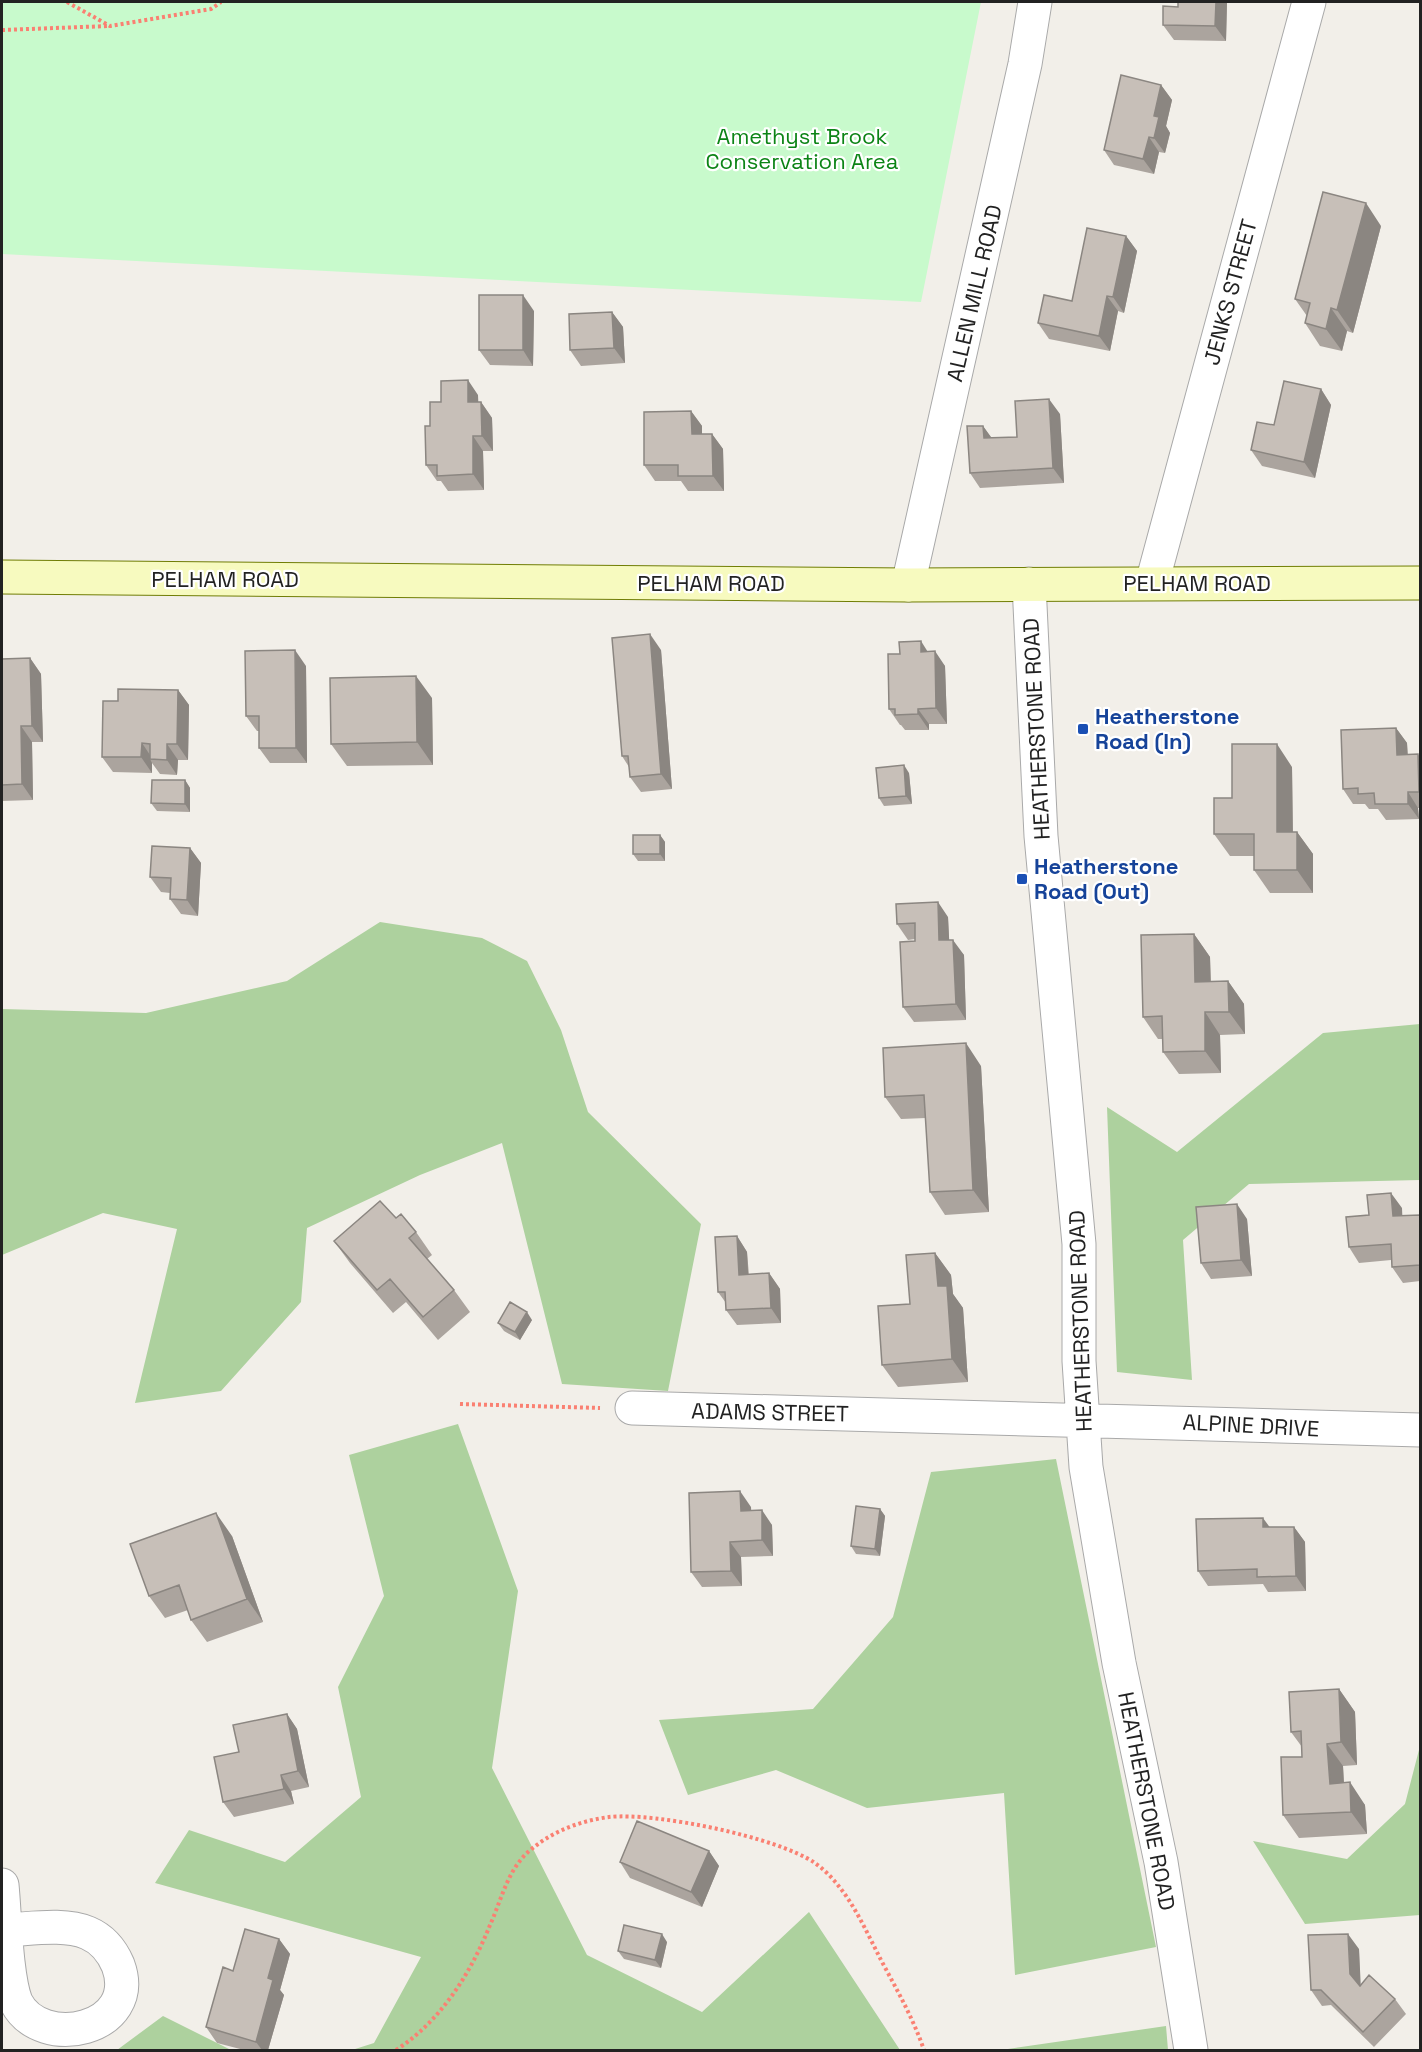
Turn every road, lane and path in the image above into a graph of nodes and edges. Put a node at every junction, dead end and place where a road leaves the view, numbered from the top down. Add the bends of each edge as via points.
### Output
1 (67, 2) edge
2 (221, 2) edge
3 (1035, 2) edge
4 (1309, 2) edge
5 (110, 26) junction
6 (2, 30) edge
7 (2, 577) edge
8 (1152, 583) junction
9 (1420, 583) edge
10 (1029, 584) junction
11 (908, 585) junction
12 (460, 1404) dead end
13 (632, 1408) joint
14 (1081, 1419) junction
15 (1420, 1430) edge
16 (2, 1885) edge
17 (6, 1930) dead end
18 (396, 2050) edge
19 (924, 2050) edge
20 (1191, 2050) edge

1 - 5 path
2 - 5 path via 211,9
3 - 11 street, ALLEN MILL ROAD via 1025,64
4 - 8 street, JENKS STREET
5 - 6 path
7 - 11 main road, PELHAM ROAD
8 - 9 main road, PELHAM ROAD
8 - 10 main road, PELHAM ROAD
10 - 11 main road, PELHAM ROAD
10 - 14 street, HEATHERSTONE ROAD via 1041,847 1079,1244
12 - 13 path
13 - 14 street, ADAMS STREET
14 - 15 street, ALPINE DRIVE
14 - 20 street, HEATHERSTONE ROAD via 1101,1564 1161,1862
16 - 17 street
18 - 19 path via 451,1999 488,1932 504,1887 525,1855 568,1827 626,1816 777,1843 816,1864 858,1916 914,2020

